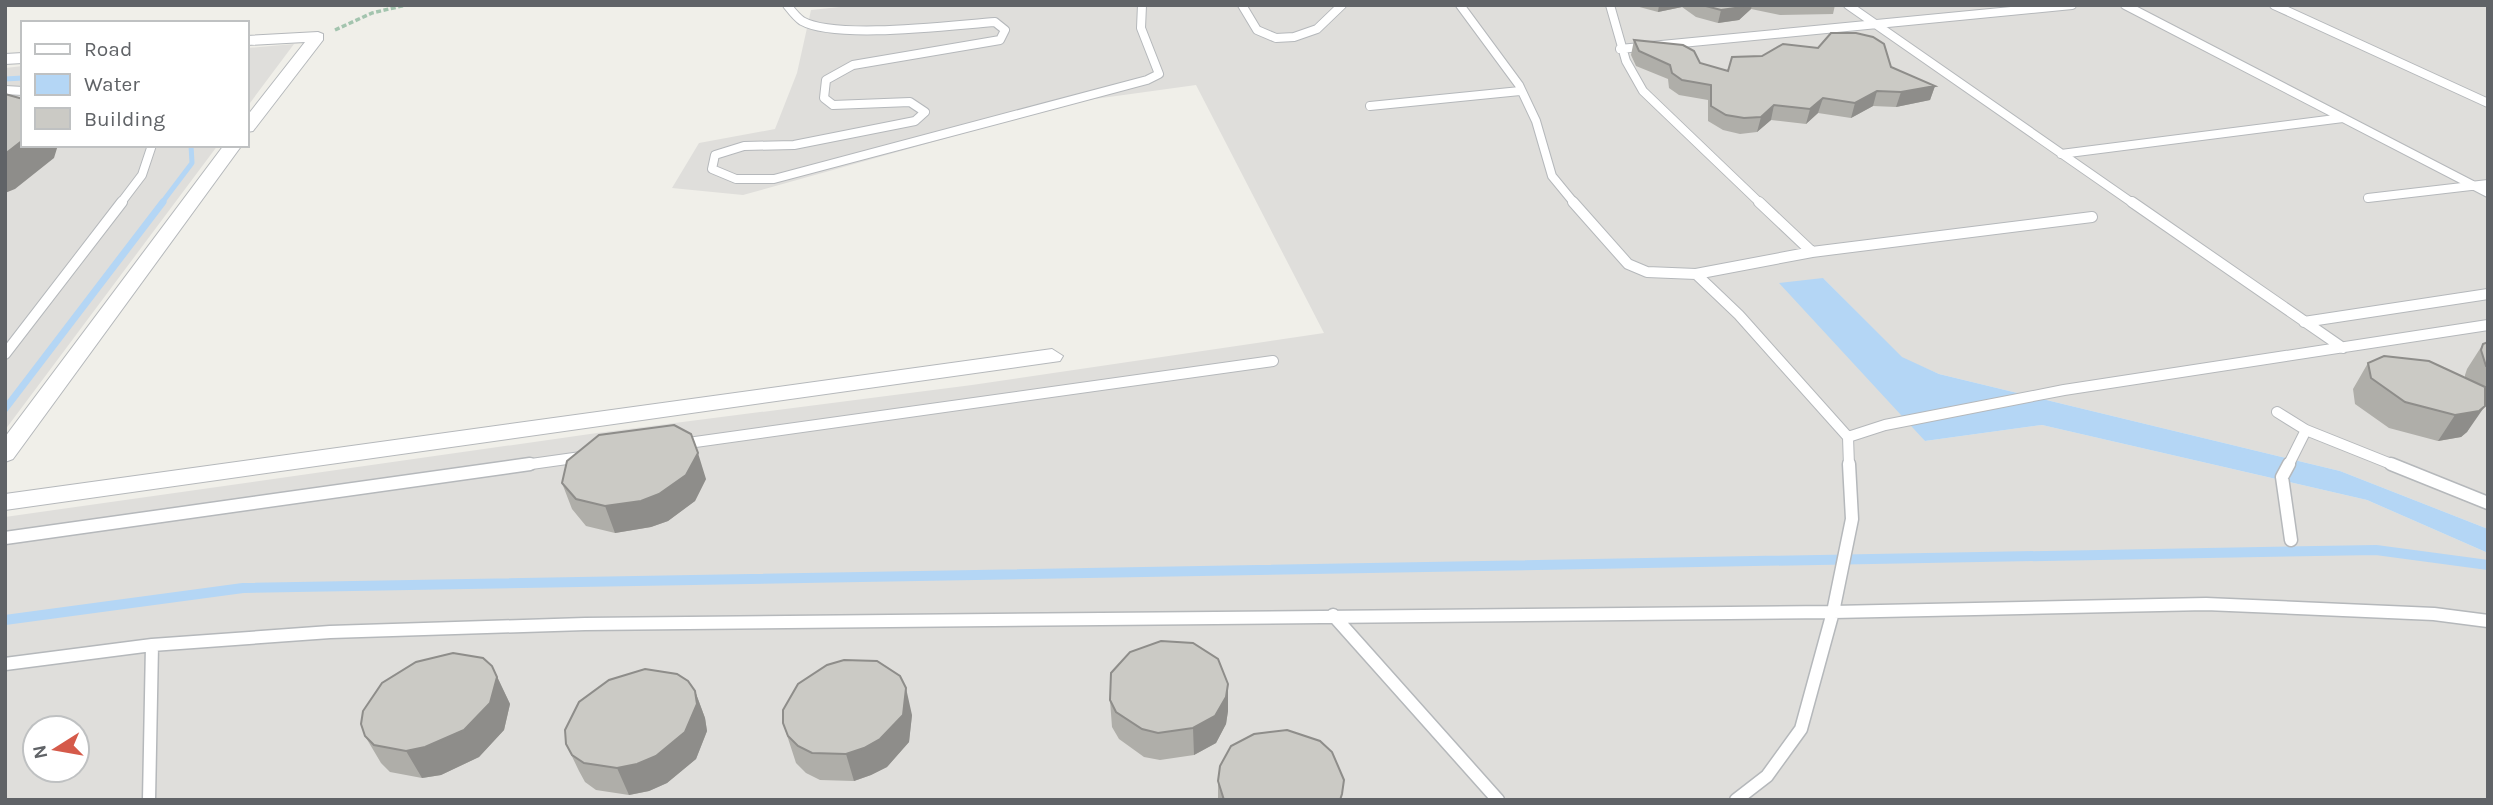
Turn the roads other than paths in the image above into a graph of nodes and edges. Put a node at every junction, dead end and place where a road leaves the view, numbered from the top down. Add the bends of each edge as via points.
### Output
1 (787, 5) edge
2 (1142, 5) edge
3 (1242, 5) edge
4 (1342, 5) edge
5 (1460, 5) edge
6 (1610, 5) edge
7 (1848, 5) edge
8 (2072, 5) edge
9 (2124, 5) edge
10 (2274, 5) edge
11 (1873, 24) junction
12 (248, 40) edge
13 (1620, 49) junction
14 (1520, 91) junction
15 (2488, 103) edge
16 (1370, 106) dead end
17 (2343, 118) junction
18 (248, 126) edge
19 (151, 147) edge
20 (232, 147) edge
21 (2061, 154) junction
22 (2488, 184) edge
23 (2474, 185) junction
24 (2488, 193) edge
25 (2368, 198) dead end
26 (2092, 217) dead end
27 (1812, 253) junction
28 (1696, 274) junction
29 (2488, 294) edge
30 (2304, 322) junction
31 (2488, 325) edge
32 (2343, 348) junction
33 (5, 354) edge
34 (1052, 356) dead end
35 (1273, 361) dead end
36 (2277, 412) dead end
37 (2306, 430) junction
38 (1848, 437) junction
39 (667, 446) edge
40 (5, 454) edge
41 (598, 455) edge
42 (5, 502) edge
43 (2488, 503) edge
44 (5, 538) edge
45 (2291, 540) dead end
46 (1833, 612) junction
47 (1333, 615) junction
48 (2488, 621) edge
49 (152, 645) junction
50 (5, 664) edge
51 (149, 800) edge
52 (1498, 800) edge
53 (1736, 800) edge

1 - 2 lane via 803,22 846,28 995,22 1005,30 1000,40 853,65 826,80 824,98 834,104 911,102 925,112 915,121 794,145 744,146 715,155 712,169 736,180 774,179 1147,80 1159,74 1141,28
3 - 4 lane via 1257,30 1276,38 1317,29
5 - 14 lane via 1501,54
6 - 13 lane
7 - 11 lane
8 - 11 lane
9 - 17 lane
10 - 15 lane
11 - 13 lane
11 - 21 lane
12 - 18 street via 318,37
13 - 27 lane via 1643,91
14 - 16 lane
14 - 28 lane via 1543,140 1546,167 1628,264 1647,272
17 - 21 lane
17 - 23 lane
19 - 33 lane via 142,175
20 - 40 street
21 - 30 lane
22 - 23 lane
23 - 24 lane
23 - 25 lane
26 - 27 lane
27 - 28 lane
28 - 38 lane
29 - 30 lane
30 - 32 lane
31 - 32 lane
32 - 38 lane via 2064,390 1885,425
34 - 42 street
35 - 39 lane
36 - 37 lane
37 - 43 lane
37 - 45 lane via 2282,477
38 - 46 lane via 1852,519
41 - 44 lane
46 - 47 lane
46 - 48 lane via 2206,604 2434,614
46 - 53 lane via 1801,729 1768,776
47 - 49 lane via 585,624 330,632
47 - 52 lane
49 - 50 lane
49 - 51 lane

